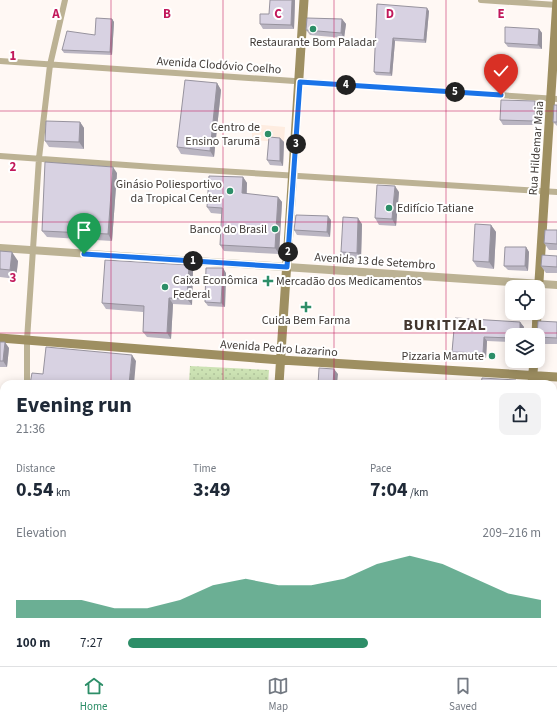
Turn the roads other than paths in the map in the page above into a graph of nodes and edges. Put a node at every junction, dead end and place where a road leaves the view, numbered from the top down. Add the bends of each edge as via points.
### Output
1 (65, 0) edge
2 (304, 0) edge
3 (481, 0) edge
4 (557, 3) edge
5 (0, 61) edge
6 (50, 65) junction
7 (300, 82) junction
8 (554, 99) edge
9 (0, 156) edge
10 (39, 158) junction
11 (294, 176) junction
12 (546, 191) junction
13 (557, 192) edge
14 (0, 248) edge
15 (33, 251) junction
16 (287, 267) junction
17 (539, 280) edge
18 (505, 282) edge
19 (545, 284) edge
20 (557, 285) edge
21 (0, 338) edge
22 (27, 340) junction
23 (281, 360) junction
24 (534, 368) edge
25 (557, 377) edge
26 (27, 380) edge
27 (279, 380) edge
28 (533, 380) edge

1 - 6 street
2 - 7 main road
3 - 4 street
4 - 8 main road, Rua Hildemar Maia
5 - 6 street, Avenida Clodóvio Coelho
6 - 7 street, Avenida Clodóvio Coelho
6 - 10 street
7 - 8 street, Avenida Clodóvio Coelho
7 - 11 main road
8 - 12 main road, Rua Hildemar Maia
9 - 10 street
10 - 11 street
10 - 15 street
11 - 12 street
11 - 16 main road
12 - 13 street
12 - 17 main road, Rua Hildemar Maia
14 - 15 street, Avenida 13 de Setembro
15 - 16 street, Avenida 13 de Setembro
15 - 22 street
16 - 18 street, Avenida 13 de Setembro
16 - 23 main road
19 - 20 street, Avenida 13 de Setembro
21 - 22 main road, Avenida Pedro Lazarino
22 - 23 main road, Avenida Pedro Lazarino
22 - 26 street
23 - 27 main road
23 - 28 main road, Avenida Pedro Lazarino
24 - 28 main road
25 - 28 main road, Avenida Pedro Lazarino

